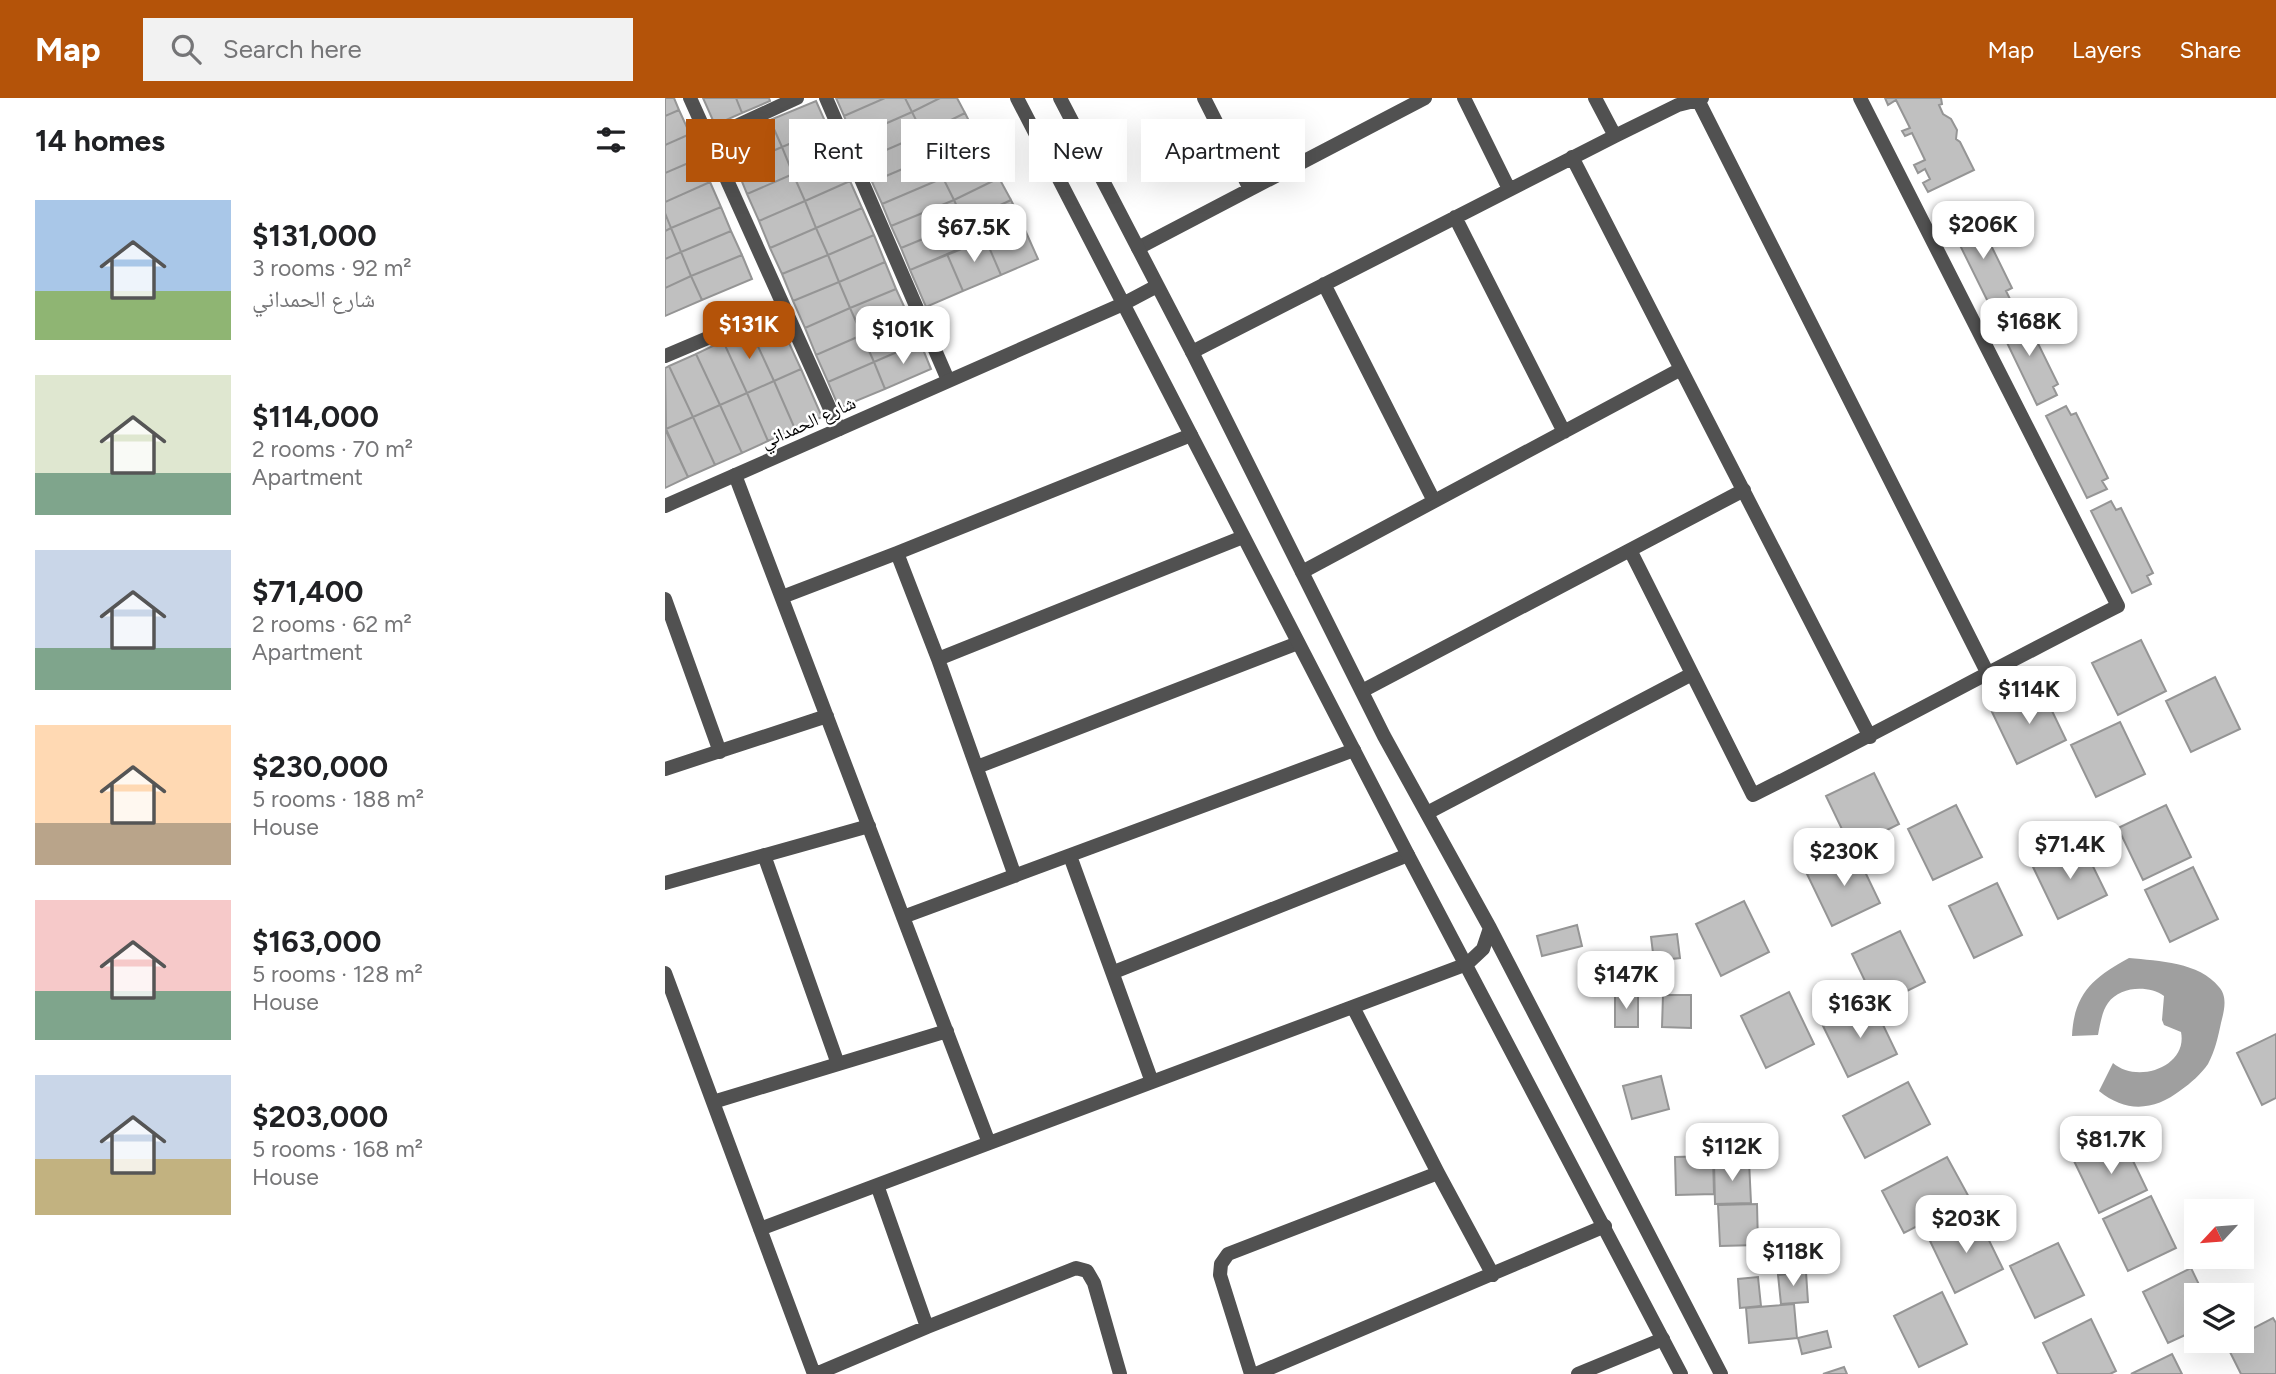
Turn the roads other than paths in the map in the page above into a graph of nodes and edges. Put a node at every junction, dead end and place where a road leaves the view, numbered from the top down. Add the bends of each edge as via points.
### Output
1 (689, 98) edge
2 (797, 98) edge
3 (826, 98) edge
4 (1017, 98) edge
5 (1060, 98) edge
6 (1204, 98) edge
7 (1425, 98) edge
8 (1464, 98) edge
9 (1595, 98) edge
10 (1860, 98) edge
11 (1700, 99) edge
12 (699, 119) edge
13 (751, 119) edge
14 (1615, 136) junction
15 (1572, 157) junction
16 (727, 182) edge
17 (1250, 189) junction
18 (1509, 189) junction
19 (1455, 217) junction
20 (1138, 248) junction
21 (1324, 284) junction
22 (1157, 286) junction
23 (1123, 304) junction
24 (783, 306) junction
25 (1192, 352) junction
26 (665, 356) edge
27 (1681, 369) junction
28 (948, 380) junction
29 (839, 429) junction
30 (1564, 432) junction
31 (1191, 435) junction
32 (735, 475) junction
33 (1744, 491) junction
34 (1434, 501) junction
35 (665, 506) edge
36 (1243, 537) junction
37 (1630, 550) junction
38 (897, 553) junction
39 (1302, 572) junction
40 (782, 597) junction
41 (665, 599) edge
42 (1298, 643) junction
43 (938, 659) junction
44 (1987, 672) junction
45 (1692, 674) junction
46 (1362, 691) junction
47 (827, 716) junction
48 (1870, 737) junction
49 (1354, 750) junction
50 (720, 752) junction
51 (977, 767) junction
52 (665, 769) edge
53 (1427, 813) junction
54 (869, 826) junction
55 (764, 855) junction
56 (1408, 855) junction
57 (1070, 856) junction
58 (1015, 876) junction
59 (665, 883) edge
60 (903, 917) junction
61 (1490, 928) junction
62 (1467, 964) junction
63 (1114, 972) junction
64 (665, 973) edge
65 (1353, 1007) junction
66 (947, 1031) junction
67 (838, 1064) junction
68 (1152, 1083) junction
69 (713, 1102) junction
70 (989, 1143) junction
71 (1438, 1173) junction
72 (877, 1185) junction
73 (1605, 1226) junction
74 (761, 1229) junction
75 (1493, 1275) junction
76 (927, 1327) junction
77 (1663, 1339) junction
78 (815, 1374) edge
79 (1120, 1374) edge
80 (1253, 1374) edge
81 (1578, 1374) edge
82 (1681, 1374) edge
83 (1721, 1374) edge

1 - 12 street
2 - 13 street
3 - 28 street
4 - 23 street
5 - 20 street
6 - 17 street
7 - 17 street
8 - 18 street
9 - 14 street
10 - 44 street via 2118,606
11 - 14 street
11 - 44 street
14 - 15 street
15 - 18 street
15 - 27 street
16 - 24 street
17 - 20 street
18 - 19 street
19 - 21 street
19 - 30 street
20 - 22 street
21 - 25 street
21 - 34 street
22 - 23 street, شارع الحمداني
22 - 25 street
23 - 28 street, شارع الحمداني
23 - 31 street
24 - 26 street
24 - 29 street
25 - 39 street
27 - 30 street
27 - 33 street
28 - 29 street, شارع الحمداني
29 - 32 street, شارع الحمداني
30 - 34 street
31 - 36 street
31 - 38 street
32 - 35 street, شارع الحمداني
32 - 40 street
33 - 37 street
33 - 48 street
34 - 39 street
36 - 42 street
36 - 43 street
37 - 45 street
37 - 46 street
38 - 40 street
38 - 43 street
39 - 46 street
40 - 47 street
41 - 50 street
42 - 49 street
42 - 51 street
43 - 51 street
44 - 48 street
45 - 48 street via 1753,795
45 - 53 street
46 - 53 street
47 - 50 street
47 - 54 street
49 - 56 street
49 - 57 street
50 - 52 street
51 - 58 street
53 - 61 street
54 - 55 street
54 - 60 street
55 - 59 street
55 - 67 street
56 - 62 street
56 - 63 street
57 - 58 street
57 - 63 street
58 - 60 street
60 - 66 street
61 - 62 street via 1483,949
61 - 83 street
62 - 65 street
62 - 73 street
63 - 68 street
64 - 69 street
65 - 68 street
65 - 71 street
66 - 67 street
66 - 70 street
67 - 69 street
68 - 70 street
69 - 74 street
70 - 72 street
71 - 75 street
71 - 80 street via 1228,1254 1220,1264 1220,1275
72 - 74 street
72 - 76 street
73 - 75 street
73 - 77 street
74 - 78 street
75 - 80 street
76 - 78 street
76 - 79 street via 1076,1268 1087,1271 1094,1283
77 - 81 street
77 - 82 street

